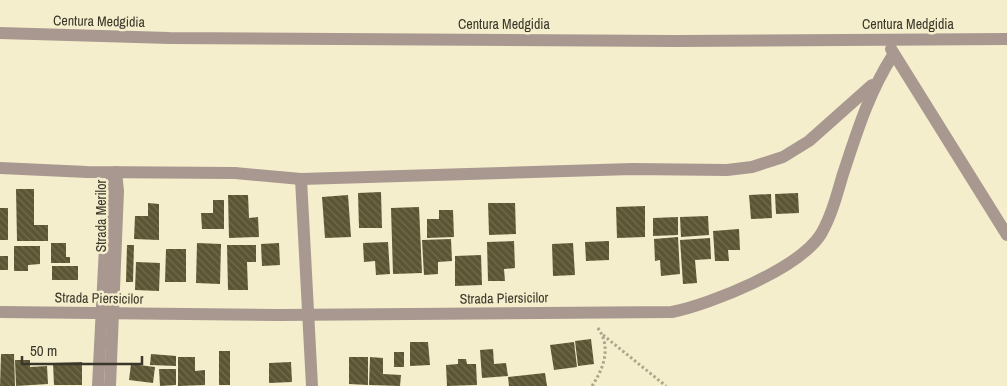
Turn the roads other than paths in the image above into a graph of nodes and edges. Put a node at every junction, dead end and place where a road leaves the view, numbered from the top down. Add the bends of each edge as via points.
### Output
1 (0, 33) edge
2 (887, 39) junction
3 (1007, 39) edge
4 (893, 55) junction
5 (878, 79) junction
6 (0, 168) edge
7 (116, 172) junction
8 (301, 179) junction
9 (1007, 235) edge
10 (0, 312) edge
11 (108, 312) junction
12 (309, 314) junction
13 (98, 386) edge
14 (110, 386) edge
15 (312, 386) edge

1 - 2 street, Centura Medgidia via 169,38
2 - 3 street, Centura Medgidia
2 - 4 street
4 - 5 street, Strada Piersicilor
4 - 9 street
5 - 8 street, Strada Piersicilor via 809,141 783,157 752,167
5 - 12 street, Strada Piersicilor via 859,126 830,217 820,236 805,251 756,281 698,307 672,312
6 - 7 street, Strada Piersicilor
7 - 8 street, Strada Piersicilor via 235,173
7 - 11 street, Strada Merilor via 108,187
8 - 12 street
10 - 11 street, Strada Piersicilor
11 - 12 street, Strada Piersicilor
11 - 13 street, Strada Merilor
11 - 14 street, Strada Merilor
12 - 15 street

